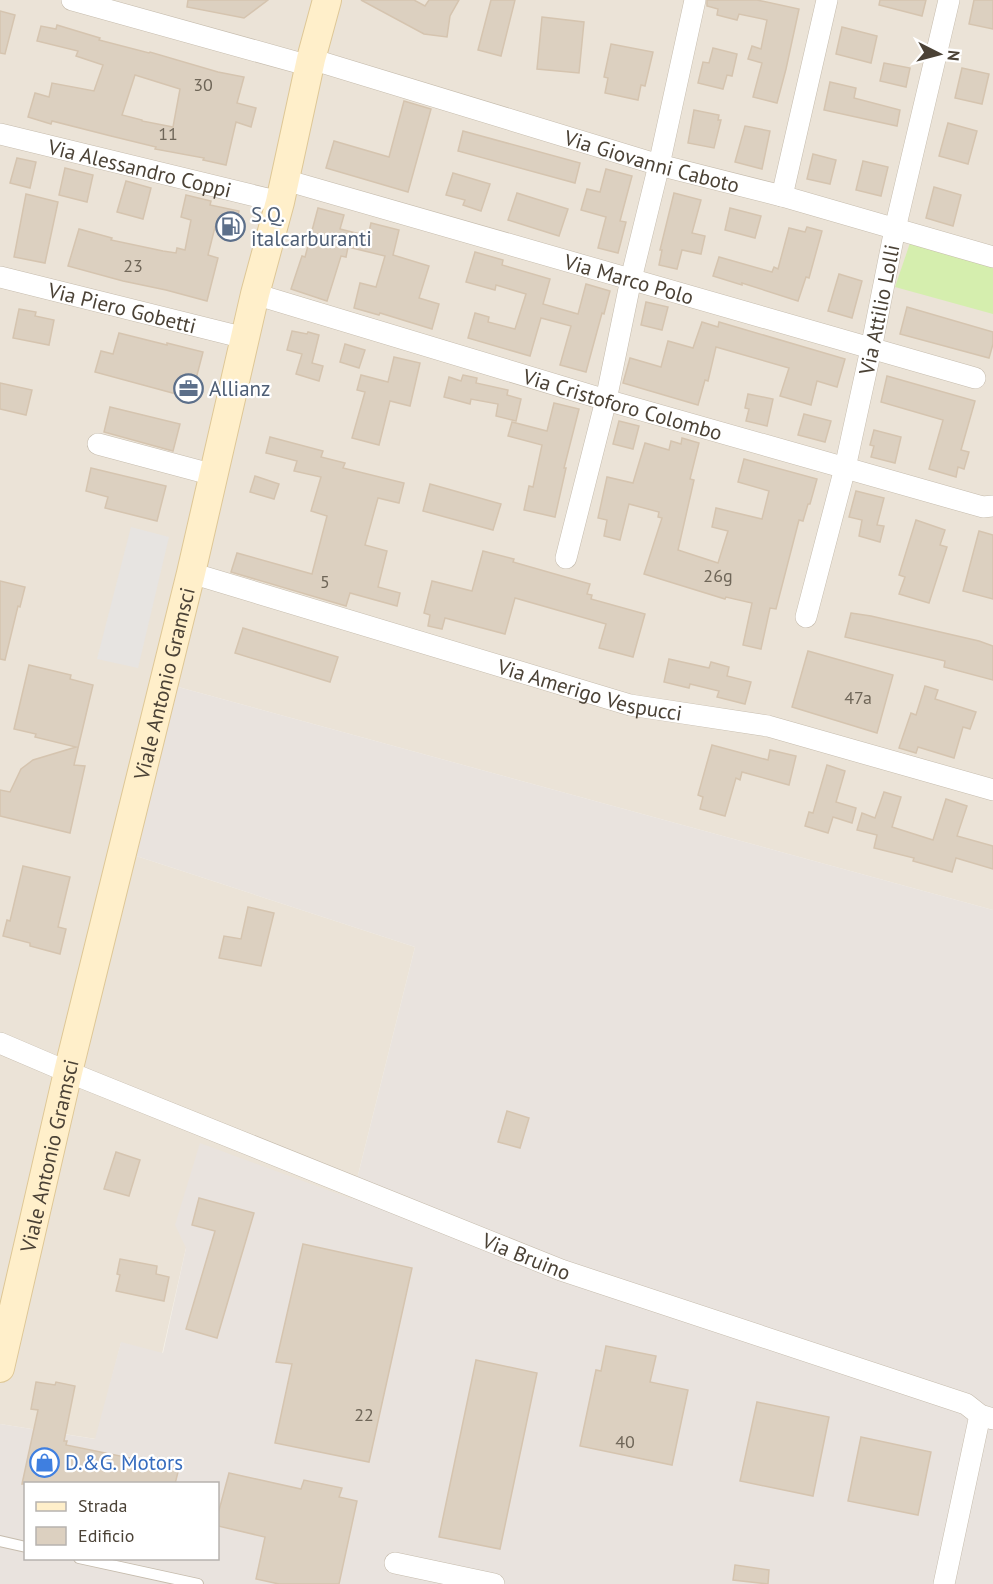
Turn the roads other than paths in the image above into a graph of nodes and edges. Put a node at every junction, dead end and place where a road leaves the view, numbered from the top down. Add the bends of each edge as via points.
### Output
1 (72, 0) edge
2 (327, 0) edge
3 (695, 0) edge
4 (827, 0) edge
5 (949, 0) edge
6 (310, 62) junction
7 (0, 134) edge
8 (659, 165) junction
9 (282, 191) junction
10 (782, 196) junction
11 (895, 229) junction
12 (993, 257) edge
13 (0, 277) edge
14 (631, 279) junction
15 (255, 294) junction
16 (245, 339) junction
17 (872, 349) junction
18 (975, 378) dead end
19 (606, 400) junction
20 (98, 444) dead end
21 (845, 468) junction
22 (214, 475) junction
23 (993, 506) edge
24 (566, 558) dead end
25 (191, 573) junction
26 (806, 617) dead end
27 (993, 790) edge
28 (0, 1043) edge
29 (68, 1072) junction
30 (0, 1368) edge
31 (986, 1417) edge
32 (0, 1542) edge
33 (24, 1547) edge
34 (88, 1560) edge
35 (395, 1563) dead end
36 (198, 1584) edge
37 (494, 1584) edge
38 (944, 1584) edge

1 - 6 street, Via Giovanni Caboto
2 - 6 street, Viale Antonio Gramsci
3 - 8 street
4 - 10 street
5 - 11 street, Via Attilio Lolli
6 - 8 street, Via Giovanni Caboto
6 - 9 street, Viale Antonio Gramsci
7 - 9 street, Via Alessandro Coppi
8 - 10 street, Via Giovanni Caboto
8 - 14 street
9 - 14 street, Via Marco Polo
9 - 15 street, Viale Antonio Gramsci
10 - 11 street, Via Giovanni Caboto
11 - 12 street, Via Giovanni Caboto
11 - 17 street, Via Attilio Lolli
13 - 16 street, Via Piero Gobetti
14 - 17 street, Via Marco Polo
14 - 19 street
15 - 16 street, Viale Antonio Gramsci
15 - 19 street, Via Cristoforo Colombo
16 - 22 street, Viale Antonio Gramsci
17 - 18 street, Via Marco Polo
17 - 21 street, Via Attilio Lolli
19 - 21 street, Via Cristoforo Colombo
19 - 24 street
20 - 22 street
21 - 23 street, Via Cristoforo Colombo via 982,507
21 - 26 street, Via Attilio Lolli
22 - 25 street, Viale Antonio Gramsci
25 - 27 street, Via Amerigo Vespucci via 630,705 768,726
25 - 29 street, Viale Antonio Gramsci
28 - 29 street, Via Bruino
29 - 30 street, Viale Antonio Gramsci
29 - 31 street, Via Bruino via 561,1270 966,1404
31 - 38 street
32 - 33 lane
34 - 36 lane
35 - 37 street

